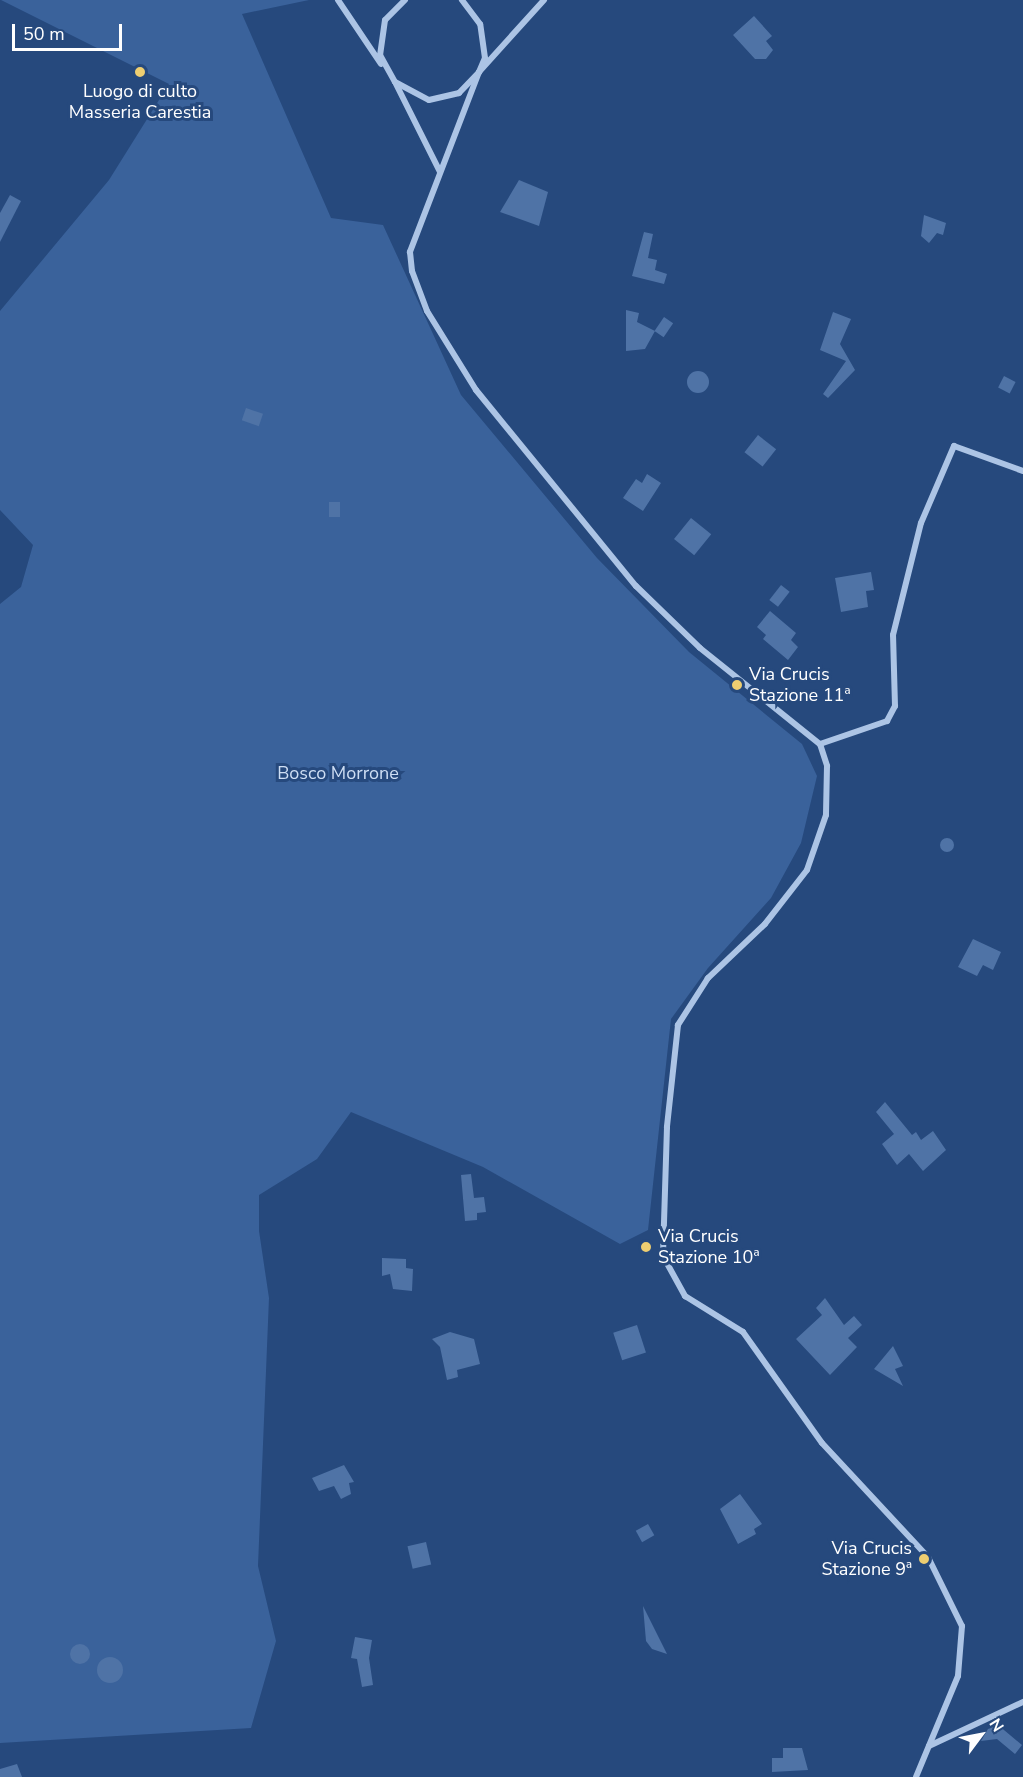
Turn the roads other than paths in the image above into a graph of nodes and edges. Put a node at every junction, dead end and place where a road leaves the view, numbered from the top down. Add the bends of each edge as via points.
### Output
1 (338, 0) edge
2 (405, 0) edge
3 (464, 0) edge
4 (544, 0) edge
5 (387, 72) junction
6 (479, 72) junction
7 (395, 82) junction
8 (440, 172) junction
9 (1023, 471) edge
10 (820, 744) junction
11 (1023, 1702) edge
12 (929, 1746) junction
13 (916, 1777) edge

1 - 5 street
2 - 5 street via 385,20 379,37
3 - 6 street via 475,12 484,41
4 - 6 street
5 - 7 street
6 - 7 street via 459,93 429,100
6 - 8 street
7 - 8 street
8 - 10 street via 410,252 412,272 427,312 476,390 636,586 700,648 805,726
9 - 10 street via 954,446 921,523 893,635 895,706 887,721
10 - 12 street via 827,766 826,816 807,870 765,924 708,978 678,1025 666,1127 663,1256 686,1296 743,1332 822,1443 928,1557 962,1626 958,1676
11 - 12 street
12 - 13 street

